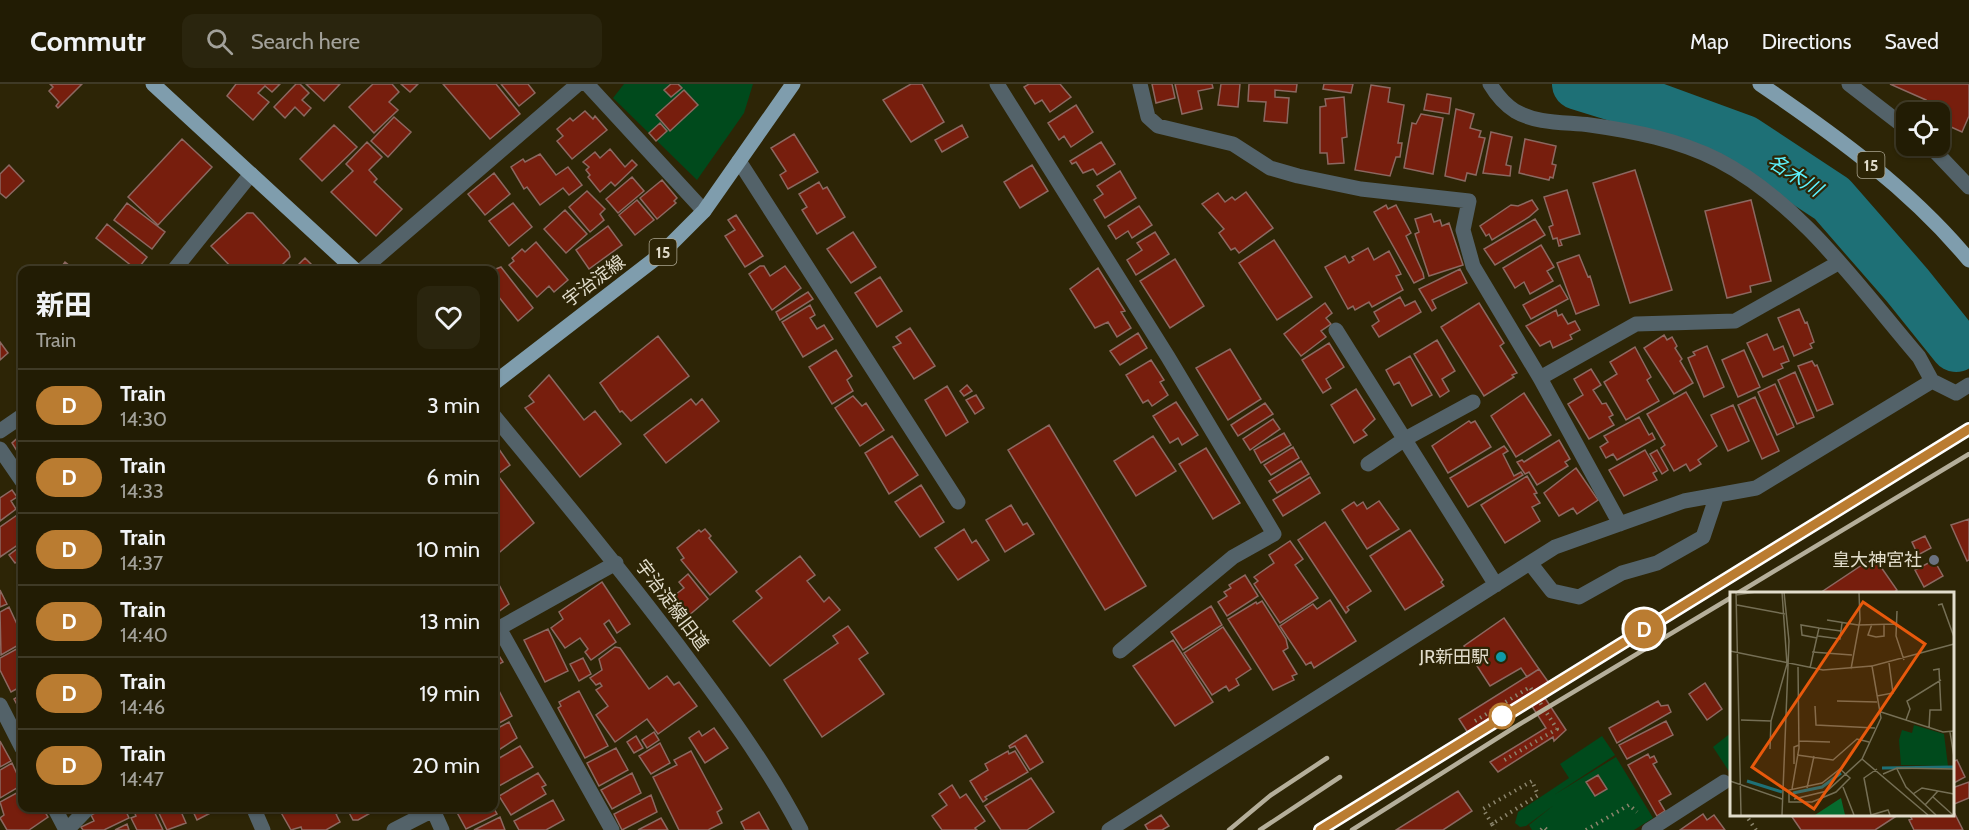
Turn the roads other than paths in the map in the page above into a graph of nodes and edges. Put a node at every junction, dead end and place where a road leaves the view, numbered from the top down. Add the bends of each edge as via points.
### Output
1 (153, 84) edge
2 (578, 84) edge
3 (587, 84) edge
4 (793, 84) edge
5 (997, 84) edge
6 (1140, 84) edge
7 (1490, 84) edge
8 (1760, 84) edge
9 (1849, 84) edge
10 (1896, 120) edge
11 (1939, 156) edge
12 (739, 161) junction
13 (251, 174) junction
14 (1969, 188) edge
15 (704, 211) junction
16 (1969, 260) edge
17 (1838, 263) junction
18 (177, 266) edge
19 (351, 266) edge
20 (367, 266) edge
21 (1336, 330) dead end
22 (1540, 378) junction
23 (498, 380) edge
24 (1932, 381) junction
25 (1969, 385) edge
26 (1473, 402) dead end
27 (18, 419) edge
28 (498, 421) edge
29 (0, 431) edge
30 (1405, 439) junction
31 (0, 449) edge
32 (1368, 464) dead end
33 (18, 474) edge
34 (1717, 495) junction
35 (958, 502) dead end
36 (1620, 524) junction
37 (616, 563) junction
38 (1530, 563) junction
39 (1496, 585) junction
40 (498, 629) edge
41 (498, 633) edge
42 (1120, 651) dead end
43 (0, 705) edge
44 (18, 740) edge
45 (1724, 782) dead end
46 (57, 812) edge
47 (84, 812) edge
48 (255, 812) edge
49 (428, 812) edge
50 (433, 812) edge
51 (66, 830) edge
52 (263, 830) edge
53 (394, 830) edge
54 (442, 830) edge
55 (612, 830) edge
56 (801, 830) edge
57 (1109, 830) edge
58 (1650, 830) edge

1 - 13 main road
2 - 20 street
3 - 15 street
4 - 12 main road, 宇治淀線 / 15
5 - 42 street via 1274,534 1233,557
6 - 22 street via 1148,117 1158,126 1233,144 1270,168 1361,189 1469,201 1463,230 1473,266
7 - 17 street via 1515,111 1542,121 1656,137 1717,160 1783,204
8 - 16 main road, 15 via 1826,129 1894,183
9 - 10 street
11 - 14 street
12 - 15 main road, 宇治淀線 / 15
12 - 35 street
13 - 18 street
13 - 19 main road
15 - 23 main road, 宇治淀線 / 15 via 660,255
17 - 22 street via 1735,321 1636,324
17 - 24 street via 1919,357
21 - 30 street
22 - 36 street
24 - 25 street via 1956,393
24 - 34 street via 1756,488
26 - 30 street
27 - 29 street
28 - 37 street, 宇治淀線旧道
30 - 32 street
30 - 39 street
31 - 33 street
34 - 36 street via 1684,501
34 - 38 street via 1704,537 1657,563 1622,573 1579,597 1552,591
36 - 38 street via 1555,547
37 - 40 street
37 - 56 street, 宇治淀線旧道 via 726,709 778,787
38 - 39 street
39 - 57 street
41 - 55 street
43 - 44 street
45 - 58 street
46 - 51 street
47 - 51 street
48 - 52 street
49 - 53 street
50 - 54 street

